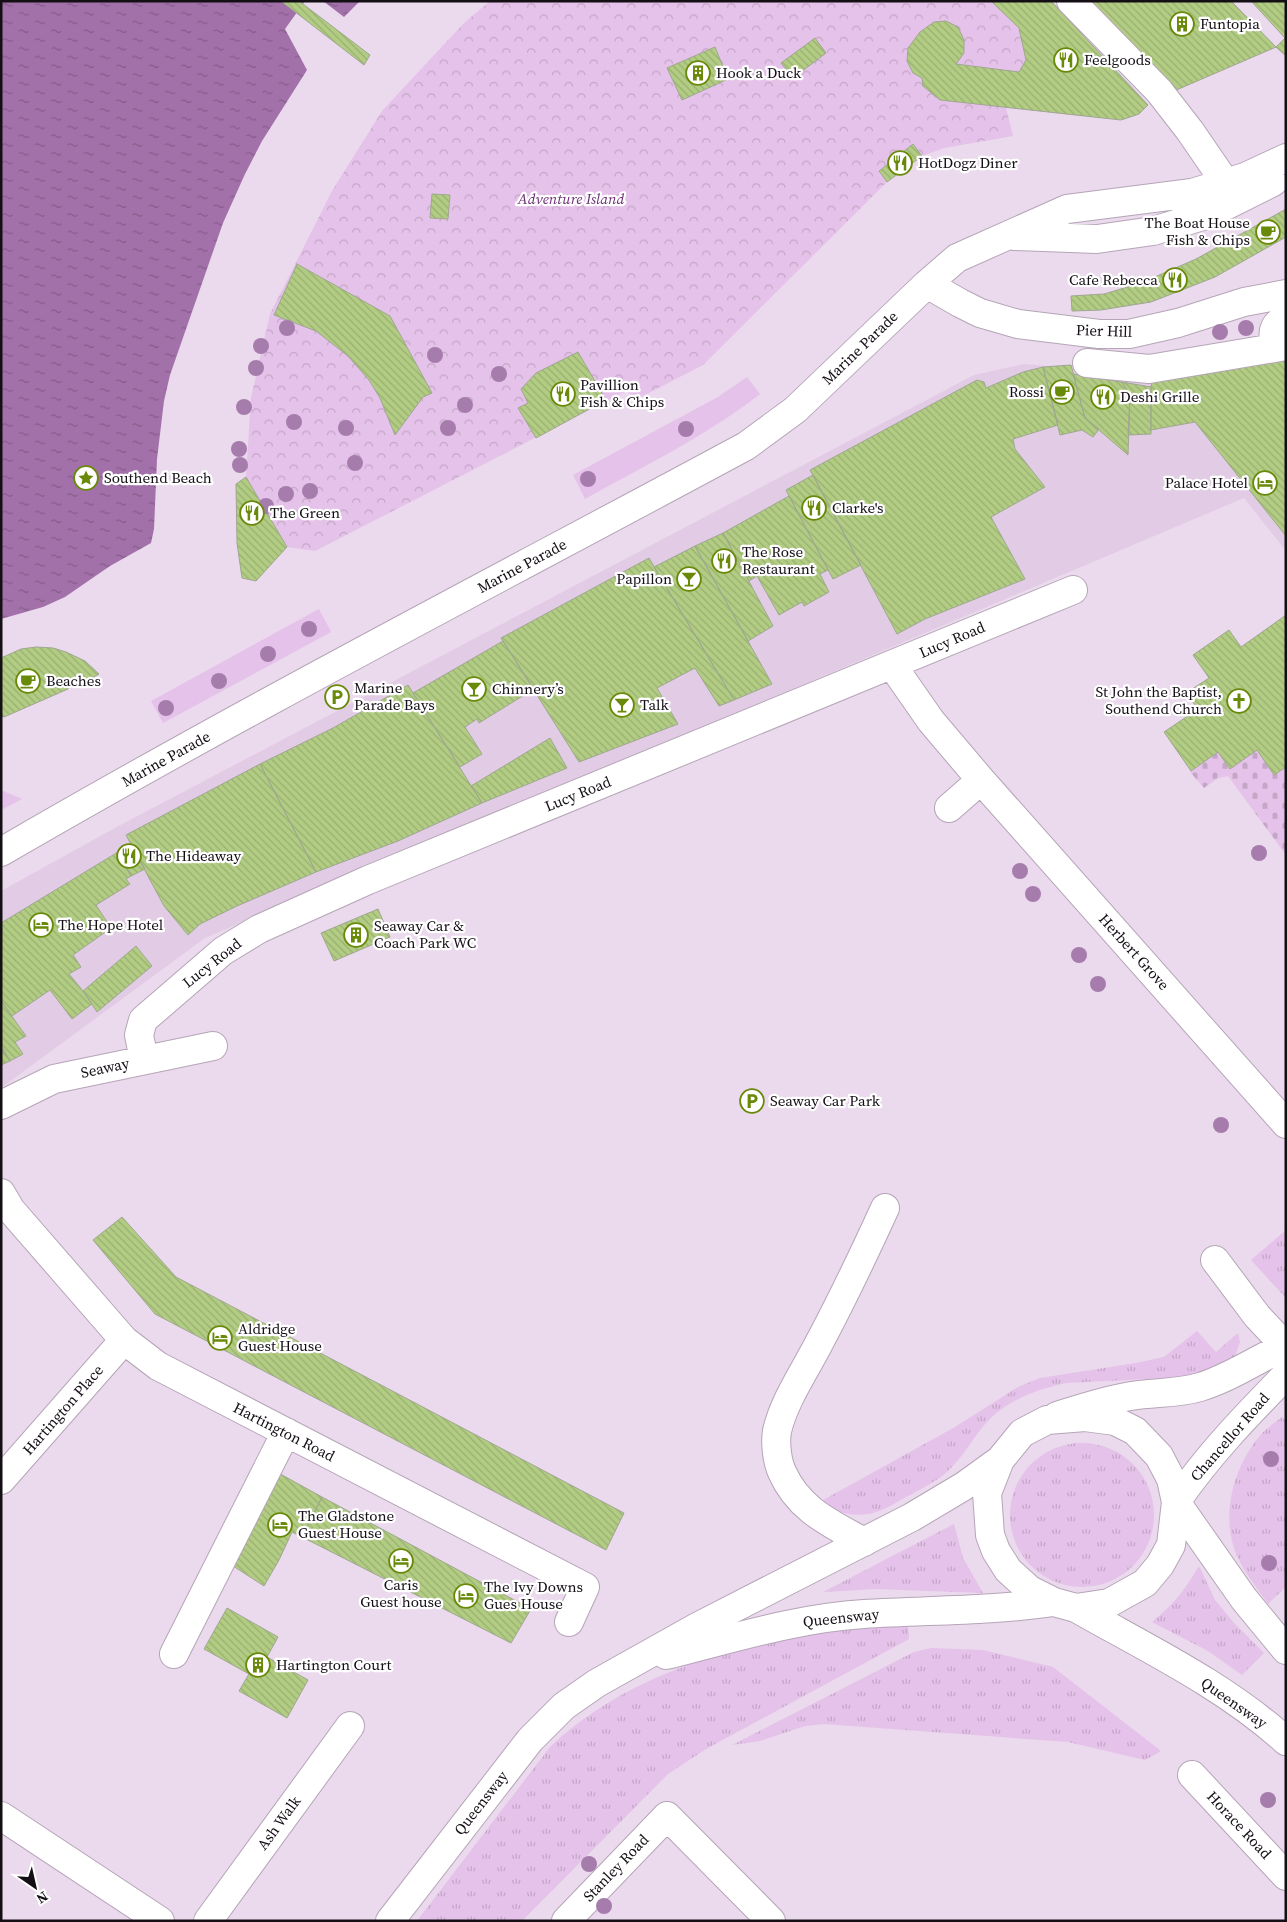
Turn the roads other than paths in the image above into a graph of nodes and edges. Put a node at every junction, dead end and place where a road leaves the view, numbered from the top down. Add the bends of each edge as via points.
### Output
1 (1071, 1) edge
2 (1286, 158) edge
3 (1286, 176) edge
4 (1225, 182) junction
5 (1253, 192) junction
6 (1010, 236) junction
7 (927, 284) junction
8 (1286, 294) edge
9 (1286, 319) edge
10 (1280, 347) edge
11 (1087, 363) dead end
12 (1073, 590) dead end
13 (892, 665) junction
14 (981, 780) junction
15 (949, 808) dead end
16 (1, 852) edge
17 (213, 1046) dead end
18 (144, 1060) junction
19 (1, 1105) edge
20 (1286, 1124) edge
21 (1, 1194) edge
22 (885, 1208) dead end
23 (1215, 1260) dead end
24 (124, 1340) junction
25 (1285, 1346) edge
26 (1286, 1375) edge
27 (1046, 1420) junction
28 (286, 1432) junction
29 (1000, 1460) junction
30 (1, 1480) edge
31 (1176, 1502) junction
32 (864, 1542) junction
33 (1065, 1605) junction
34 (569, 1622) dead end
35 (1286, 1650) edge
36 (174, 1654) dead end
37 (632, 1663) junction
38 (350, 1726) dead end
39 (1286, 1741) edge
40 (1192, 1775) dead end
41 (1, 1816) edge
42 (1286, 1876) edge
43 (160, 1921) edge
44 (208, 1921) edge
45 (390, 1921) edge
46 (566, 1921) edge
47 (772, 1921) edge

1 - 4 street via 1159,91
2 - 4 street, Marine Parade via 1245,177
3 - 5 street, Marine Parade
4 - 5 street via 1237,189
4 - 6 street, Marine Parade via 1192,193 1067,209
5 - 6 street, Marine Parade via 1209,214 1153,231 1097,239
6 - 7 street, Marine Parade via 957,258
7 - 8 street, Pier Hill via 960,304 990,316 1018,324 1099,334 1129,334 1178,323 1244,302
7 - 16 street, Marine Parade via 795,410 746,446 397,631
9 - 10 street via 1274,327 1273,335
10 - 11 street via 1149,370
12 - 13 street, Lucy Road
13 - 14 street, Herbert Grove via 931,721
13 - 18 street, Lucy Road via 378,876 259,929 223,951 143,1020 139,1035
14 - 15 street
14 - 20 street, Herbert Grove
17 - 18 street, Seaway
18 - 19 street, Seaway via 54,1079
21 - 24 street, Hartington Road via 11,1210
22 - 32 street via 834,1316 783,1412 777,1433 781,1470 798,1497 815,1514
23 - 25 street via 1257,1316
24 - 28 street, Hartington Road via 158,1366
24 - 30 street, Hartington Place
25 - 27 street via 1225,1378 1198,1388 1124,1397
26 - 31 street, Chancellor Road via 1233,1430
27 - 29 street, Queensway via 1022,1433
27 - 31 street, Queensway via 1085,1416 1115,1420 1135,1432 1159,1456 1171,1479
28 - 34 street, Hartington Road via 585,1588
28 - 36 street
29 - 32 street, Queensway via 964,1486
29 - 33 street, Queensway via 987,1493 990,1535 996,1551 1008,1570 1030,1590
31 - 33 street, Queensway via 1171,1545 1145,1583 1110,1603
31 - 35 street, Queensway via 1244,1599
32 - 37 street, Queensway via 697,1626
33 - 37 street, Queensway via 863,1614 805,1621
33 - 39 street, Queensway via 1230,1696
37 - 45 street, Queensway via 564,1706 530,1740
38 - 44 street, Ash Walk
40 - 42 street, Horace Road
41 - 43 street
46 - 47 street, Stanley Road via 667,1816

